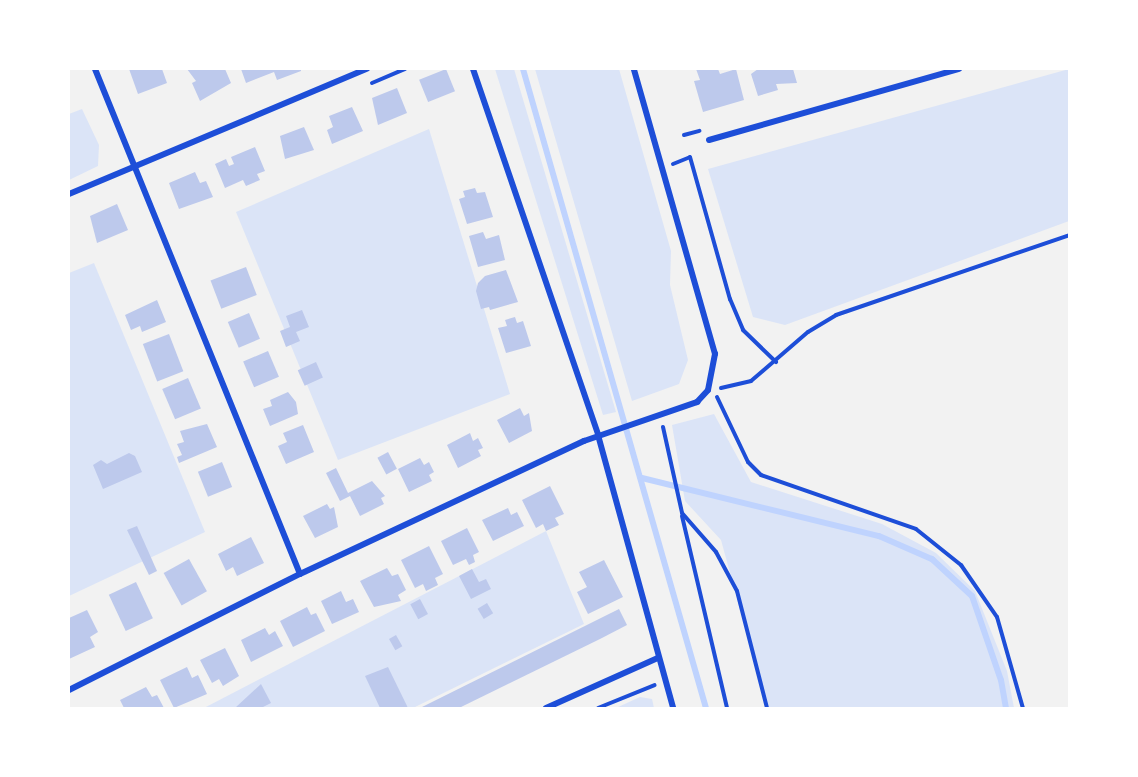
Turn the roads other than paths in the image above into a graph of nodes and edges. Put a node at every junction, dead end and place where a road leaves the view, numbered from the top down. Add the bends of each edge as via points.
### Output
1 (95, 69) edge
2 (367, 69) edge
3 (473, 69) edge
4 (634, 69) edge
5 (959, 69) edge
6 (937, 72) edge
7 (710, 140) dead end
8 (135, 167) junction
9 (69, 194) edge
10 (598, 435) junction
11 (300, 574) junction
12 (658, 658) junction
13 (69, 690) edge
14 (546, 708) edge
15 (674, 708) edge

1 - 8 street
2 - 8 street
3 - 10 street
4 - 10 street via 715,354 708,390 697,402
5 - 6 street
6 - 7 street
8 - 9 street
8 - 11 street
10 - 11 street
10 - 12 street
11 - 13 street
12 - 14 street
12 - 15 street

